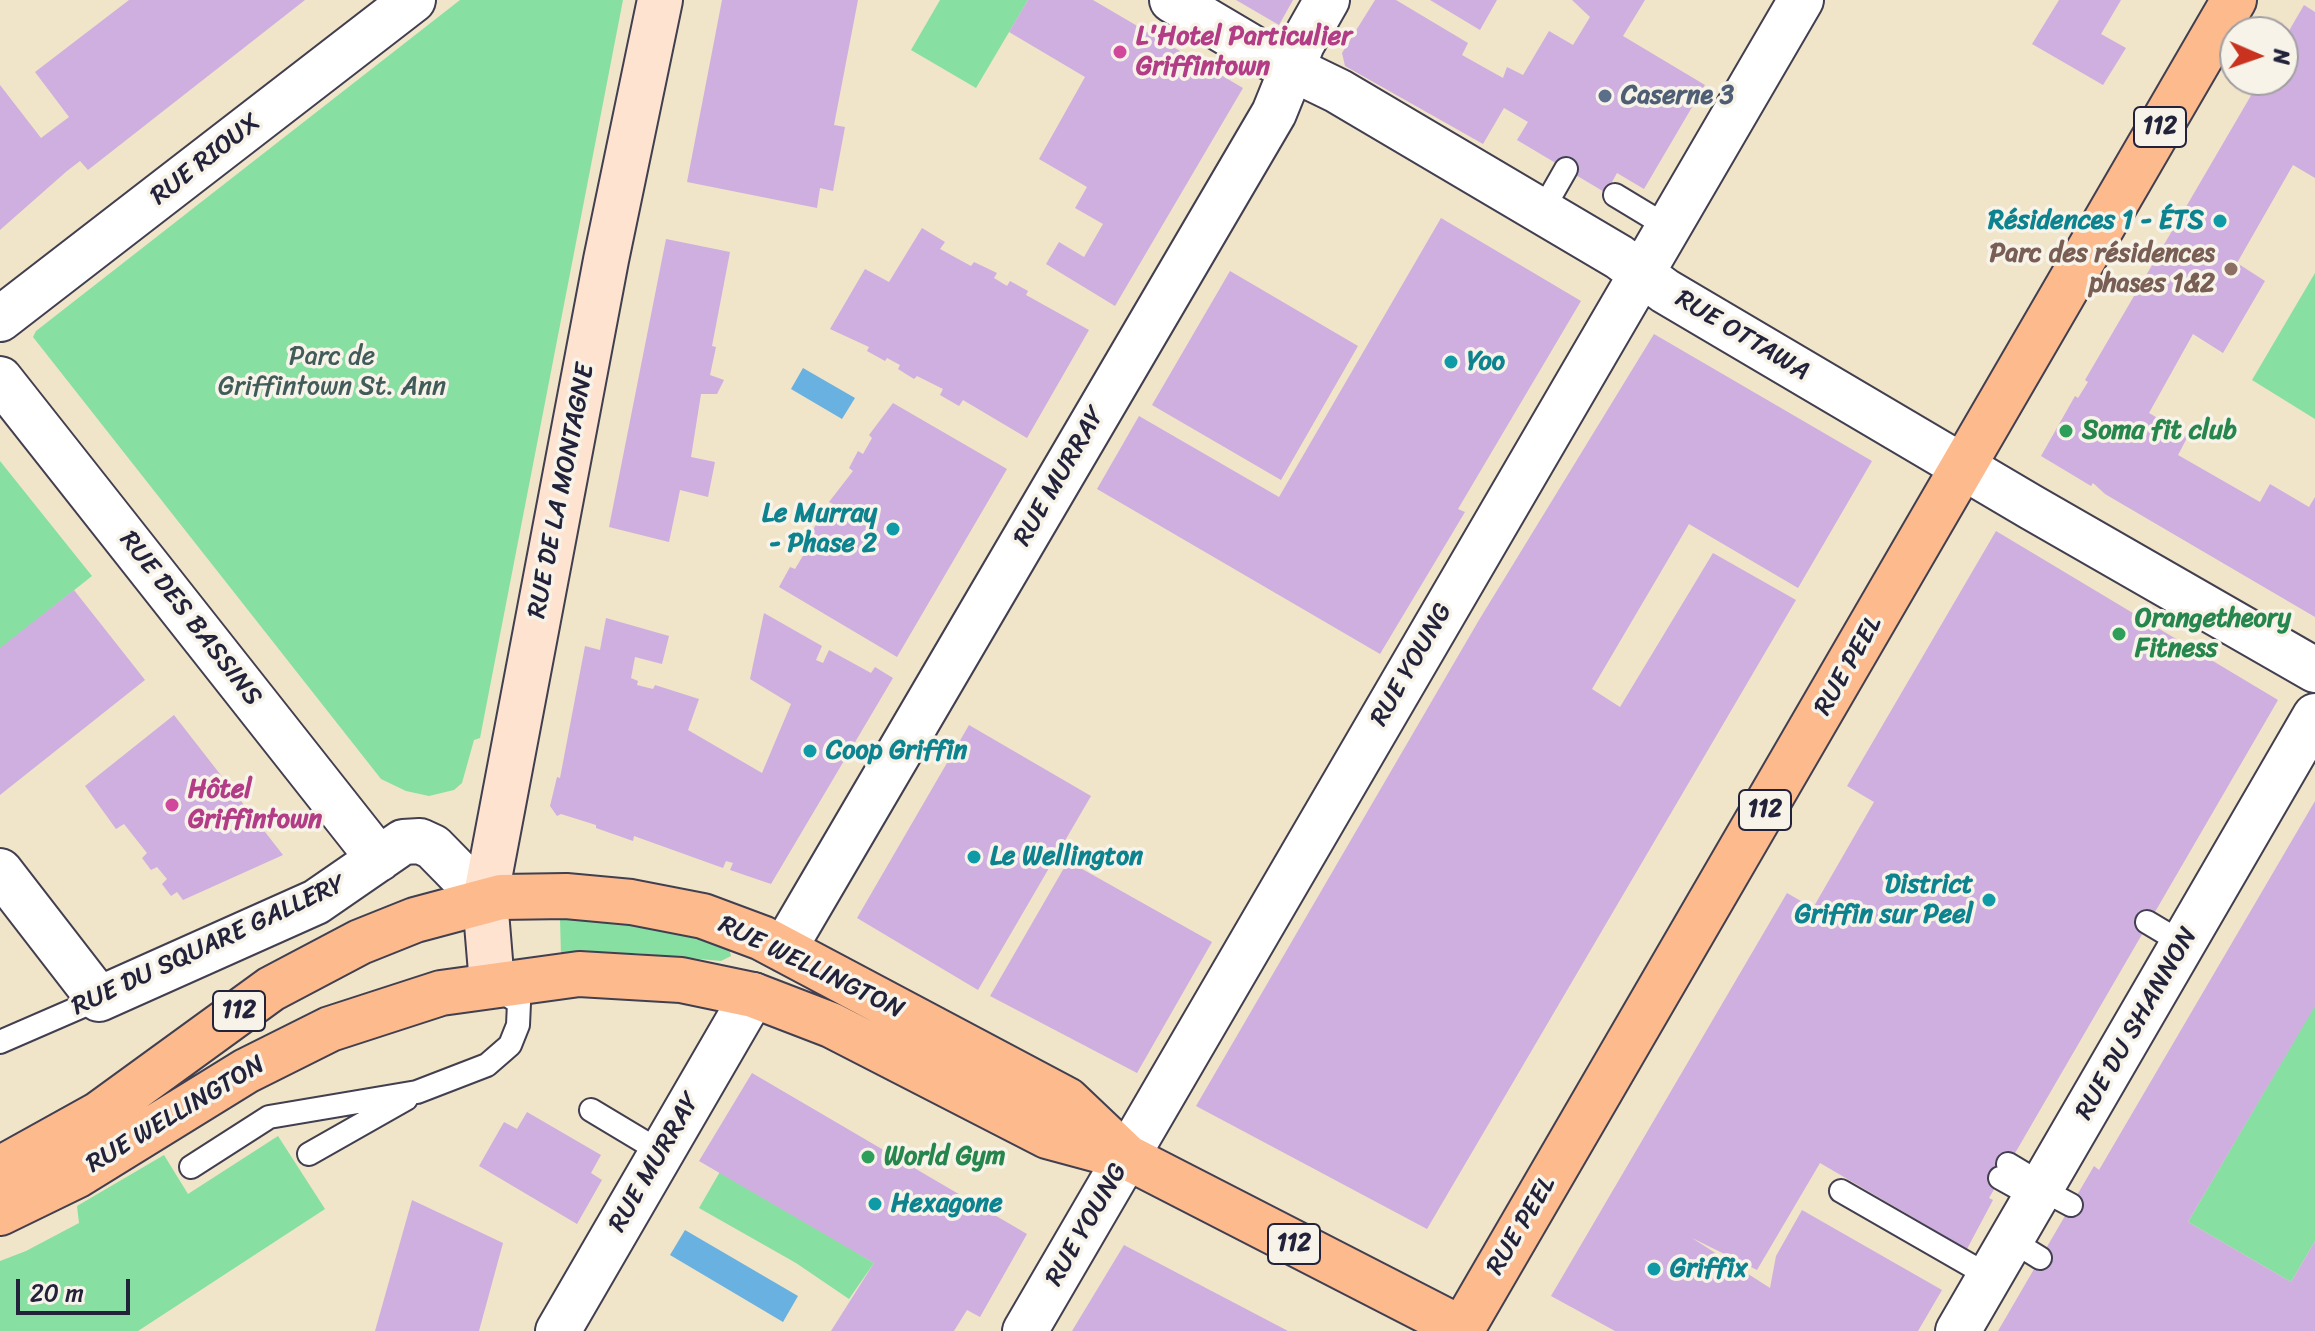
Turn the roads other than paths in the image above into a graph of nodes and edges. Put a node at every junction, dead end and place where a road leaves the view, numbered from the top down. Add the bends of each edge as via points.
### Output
1 (413, 0) edge
2 (660, 0) edge
3 (1172, 0) edge
4 (1327, 0) edge
5 (1801, 0) edge
6 (2234, 0) edge
7 (1292, 68) junction
8 (1566, 169) dead end
9 (1615, 195) dead end
10 (1542, 211) junction
11 (1668, 227) junction
12 (1641, 274) junction
13 (0, 319) edge
14 (0, 379) edge
15 (1963, 465) junction
16 (2315, 670) edge
17 (2315, 716) edge
18 (379, 859) junction
19 (0, 871) edge
20 (485, 900) junction
21 (784, 949) junction
22 (492, 984) junction
23 (753, 995) junction
24 (99, 999) junction
25 (0, 1042) edge
26 (417, 1092) junction
27 (591, 1110) dead end
28 (661, 1152) junction
29 (309, 1154) dead end
30 (1127, 1157) junction
31 (191, 1167) dead end
32 (0, 1169) edge
33 (1841, 1191) dead end
34 (0, 1213) edge
35 (2014, 1258) junction
36 (1463, 1330) edge
37 (558, 1331) edge
38 (1025, 1331) edge
39 (1958, 1331) edge

1 - 13 street, RUE RIOUX
2 - 20 street, RUE DE LA MONTAGNE
3 - 7 street, RUE OTTAWA
4 - 7 street, RUE MURRAY
5 - 11 street, RUE YOUNG
6 - 15 main road, RUE PEEL / 112
7 - 10 street, RUE OTTAWA
7 - 21 street, RUE MURRAY via 1274,113
8 - 10 lane
9 - 11 lane
10 - 12 street, RUE OTTAWA
11 - 12 street, RUE YOUNG
12 - 15 street, RUE OTTAWA
12 - 30 street, RUE YOUNG
14 - 18 street, RUE DES BASSINS
15 - 16 street, RUE OTTAWA
15 - 36 main road, RUE PEEL / 112
17 - 35 street, RUE DU SHANNON via 2166,933 2033,1187
18 - 20 street, RUE DU SQUARE GALLERY via 403,842 427,844
18 - 24 street, RUE DU SQUARE GALLERY via 316,902
19 - 24 street
20 - 21 main road, RUE WELLINGTON / 112 via 566,896 658,906 723,923
20 - 22 street, RUE DE LA MONTAGNE
20 - 32 main road, RUE WELLINGTON / 112 via 415,920 310,966 255,999 99,1114
21 - 30 main road, RUE WELLINGTON / 112 via 1067,1100
22 - 23 main road, RUE WELLINGTON / 112 via 606,974 681,980
22 - 26 lane via 519,1003 510,1045 487,1065
22 - 34 main road, RUE WELLINGTON / 112 via 391,1008 310,1038 246,1071 76,1176
23 - 28 street, RUE MURRAY
23 - 30 main road, RUE WELLINGTON / 112 via 831,1025 1047,1136
24 - 25 lane, RUE DU SQUARE GALLERY
26 - 29 lane
26 - 31 lane via 278,1114
27 - 28 lane
28 - 37 street, RUE MURRAY
30 - 36 main road, RUE WELLINGTON / 112
30 - 38 street, RUE YOUNG
33 - 35 lane
35 - 39 street, RUE DU SHANNON

